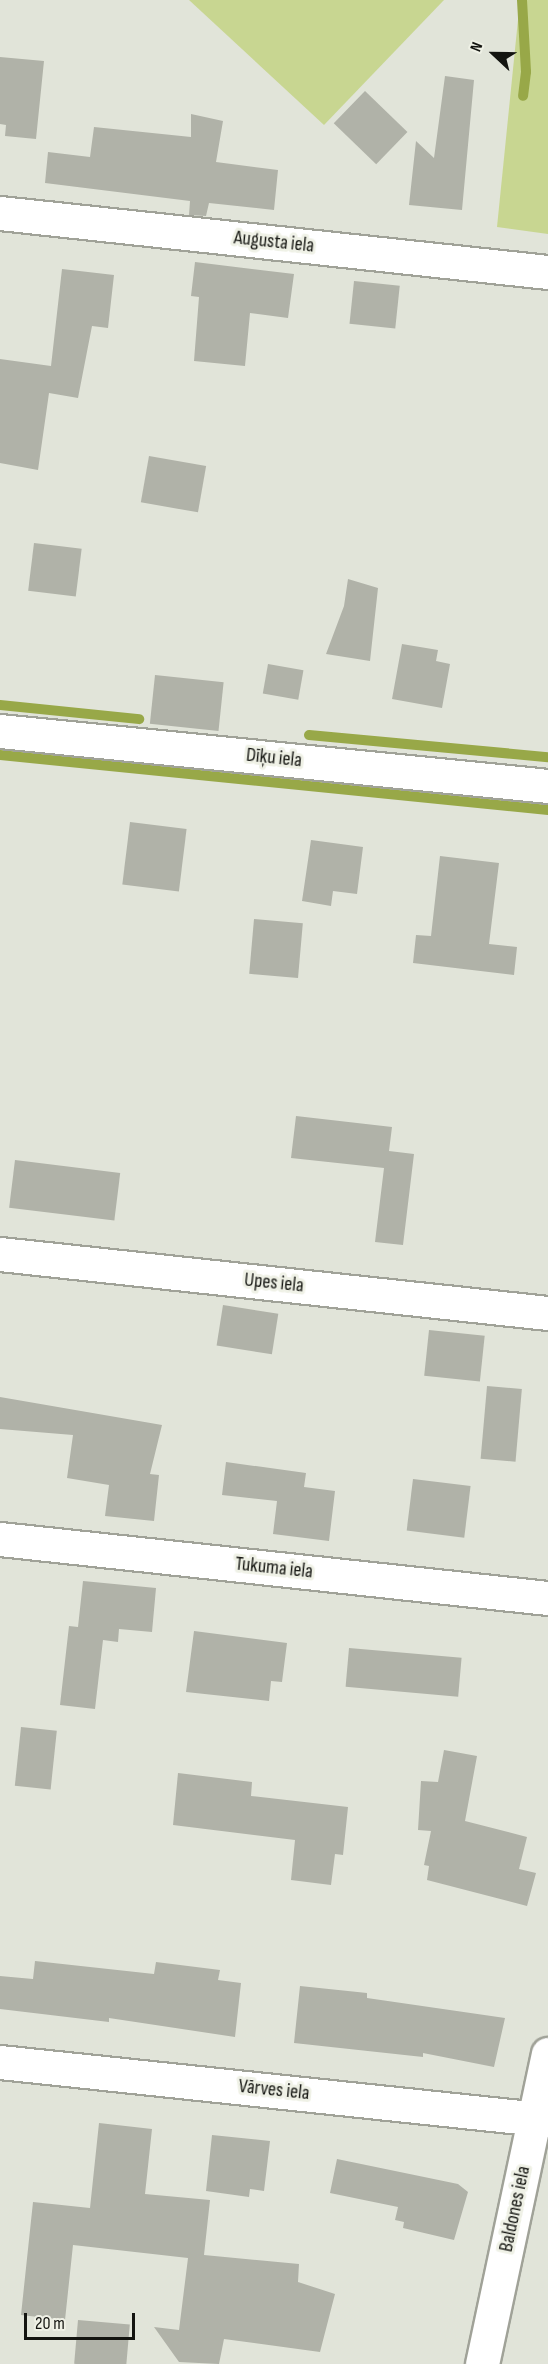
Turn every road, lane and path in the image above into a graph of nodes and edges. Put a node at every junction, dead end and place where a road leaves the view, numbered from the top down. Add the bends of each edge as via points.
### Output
1 (0, 213) edge
2 (548, 272) edge
3 (0, 731) edge
4 (548, 786) edge
5 (0, 1254) edge
6 (548, 1312) edge
7 (0, 1539) edge
8 (548, 1598) edge
9 (548, 2054) edge
10 (0, 2062) edge
11 (541, 2119) edge
12 (482, 2364) edge

1 - 2 street, Augusta iela
3 - 4 street, Dīķu iela
5 - 6 street, Upes iela
7 - 8 street, Tukuma iela
9 - 11 street, Baldones iela
10 - 11 street, Vārves iela
11 - 12 street, Baldones iela

